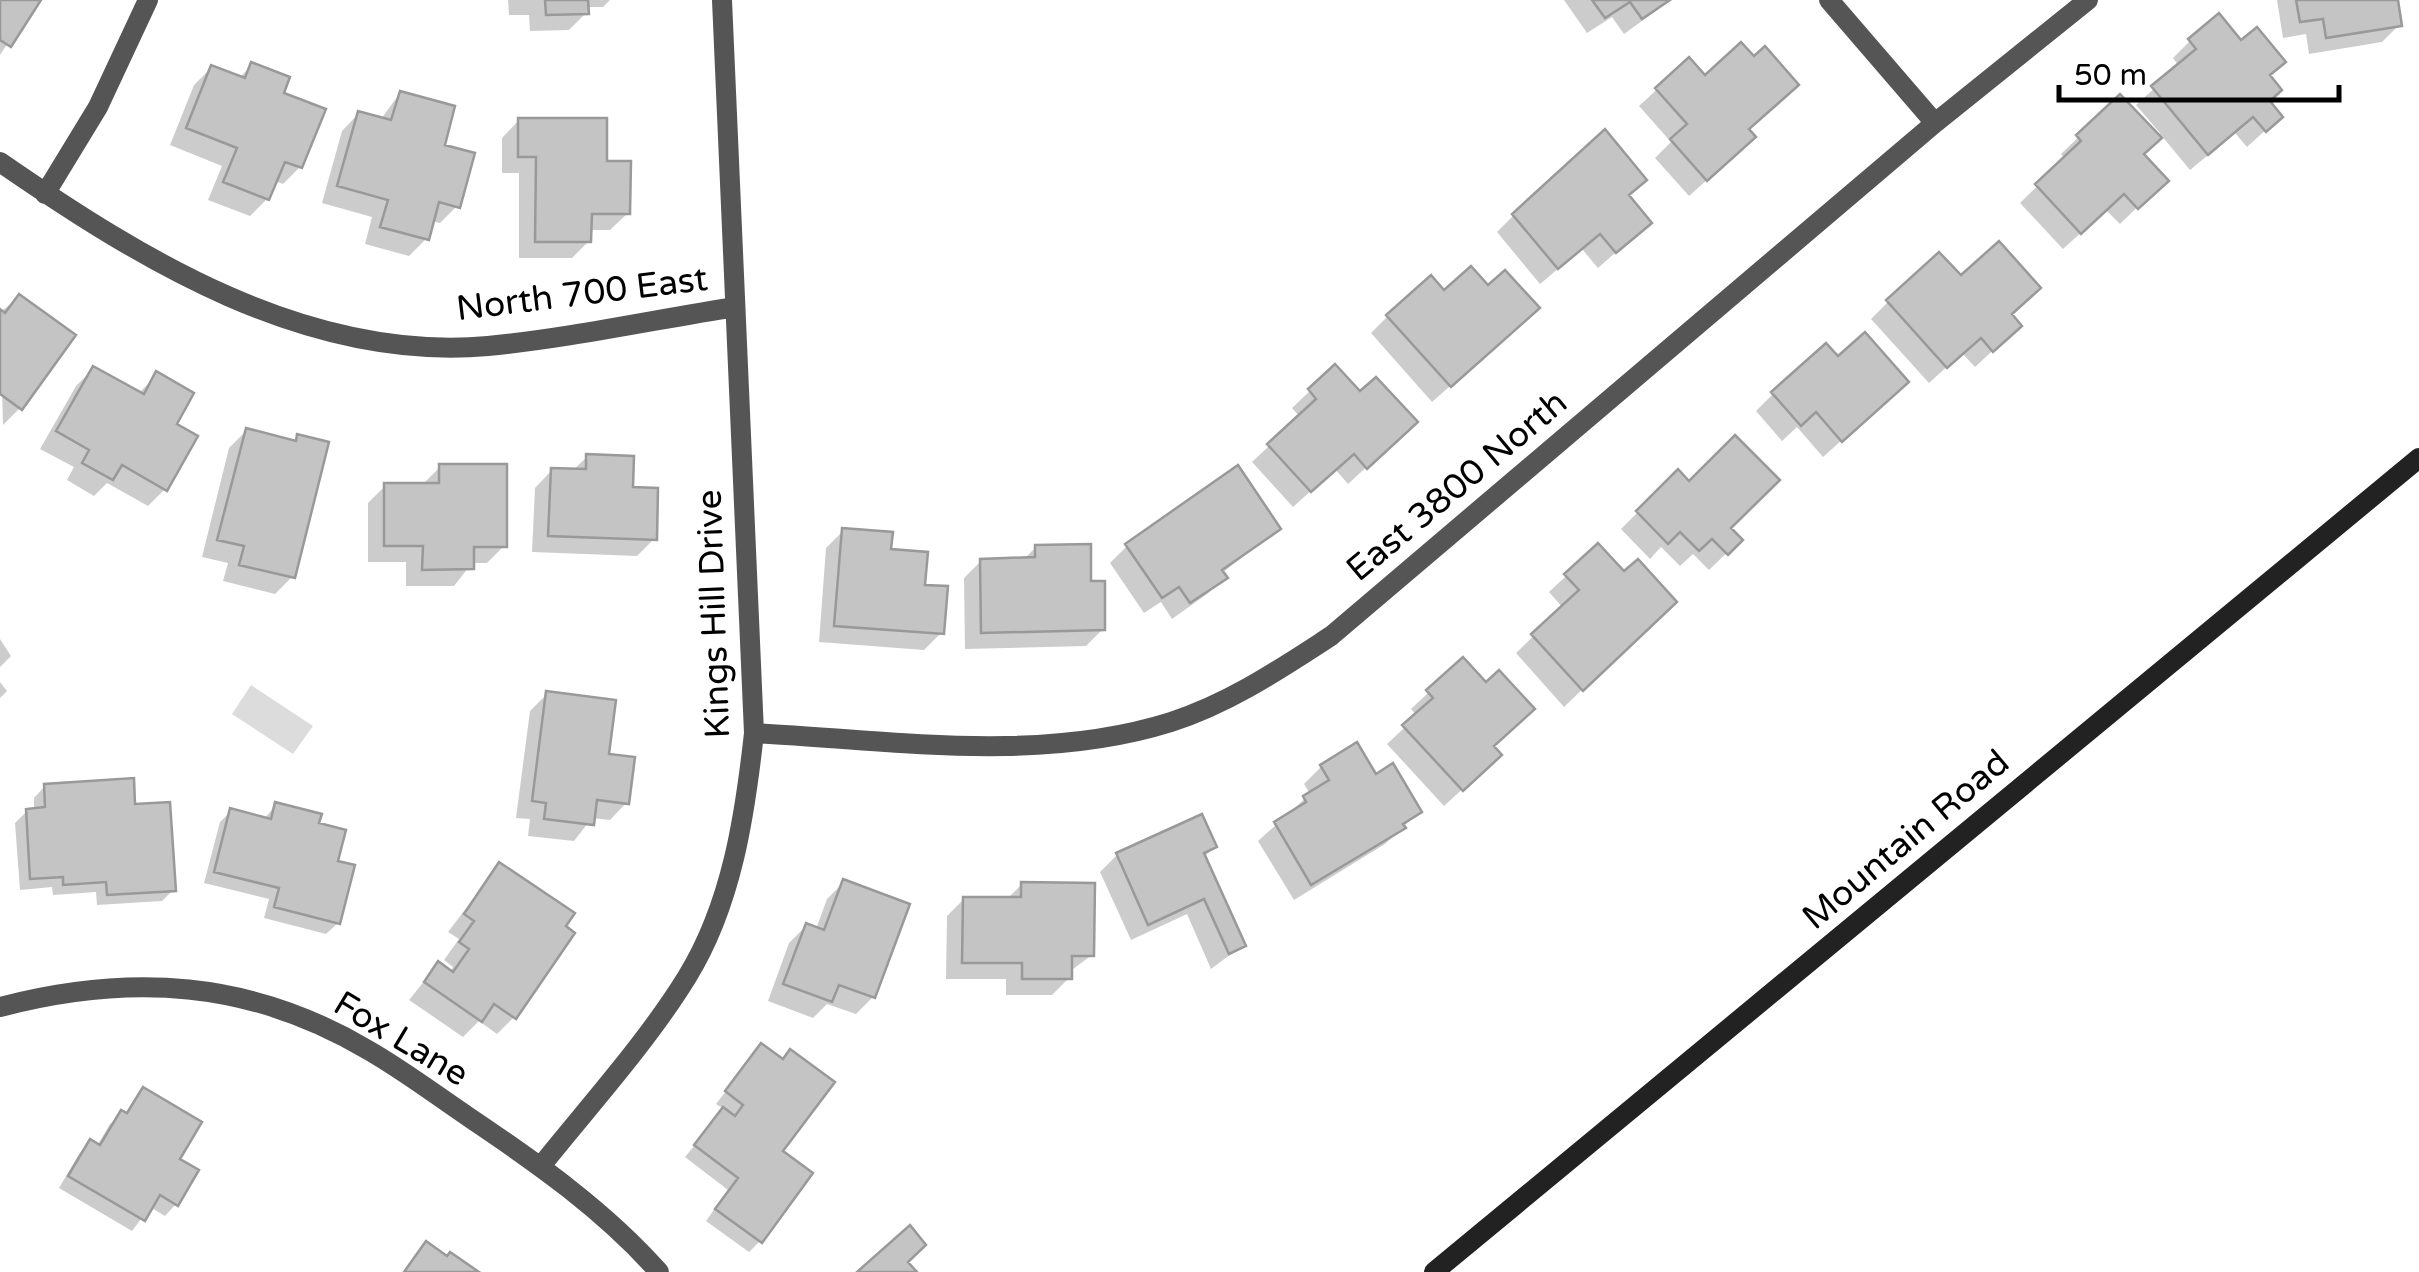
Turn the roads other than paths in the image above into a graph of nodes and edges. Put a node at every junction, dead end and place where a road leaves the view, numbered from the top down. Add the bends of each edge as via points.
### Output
1 (148, 0) edge
2 (722, 0) edge
3 (1829, 0) edge
4 (2088, 0) edge
5 (1935, 123) junction
6 (0, 162) edge
7 (46, 194) junction
8 (735, 308) junction
9 (2419, 458) edge
10 (754, 733) junction
11 (0, 1006) edge
12 (542, 1166) junction
13 (659, 1272) edge
14 (1434, 1272) edge

1 - 7 street via 98,107
2 - 8 street, Kings Hill Drive
3 - 5 street
4 - 5 street, East 3800 North
5 - 10 street, East 3800 North via 1331,636 1243,692 1170,722 1084,741 998,745
6 - 7 street, North 700 East
7 - 8 street, North 700 East via 162,266 242,304 335,332 485,346
8 - 10 street, Kings Hill Drive
9 - 14 street, Mountain Road
10 - 12 street, Kings Hill Drive via 744,826 688,975
11 - 12 street, Fox Lane via 70,989 150,984 289,1013 367,1048
12 - 13 street, Fox Lane

